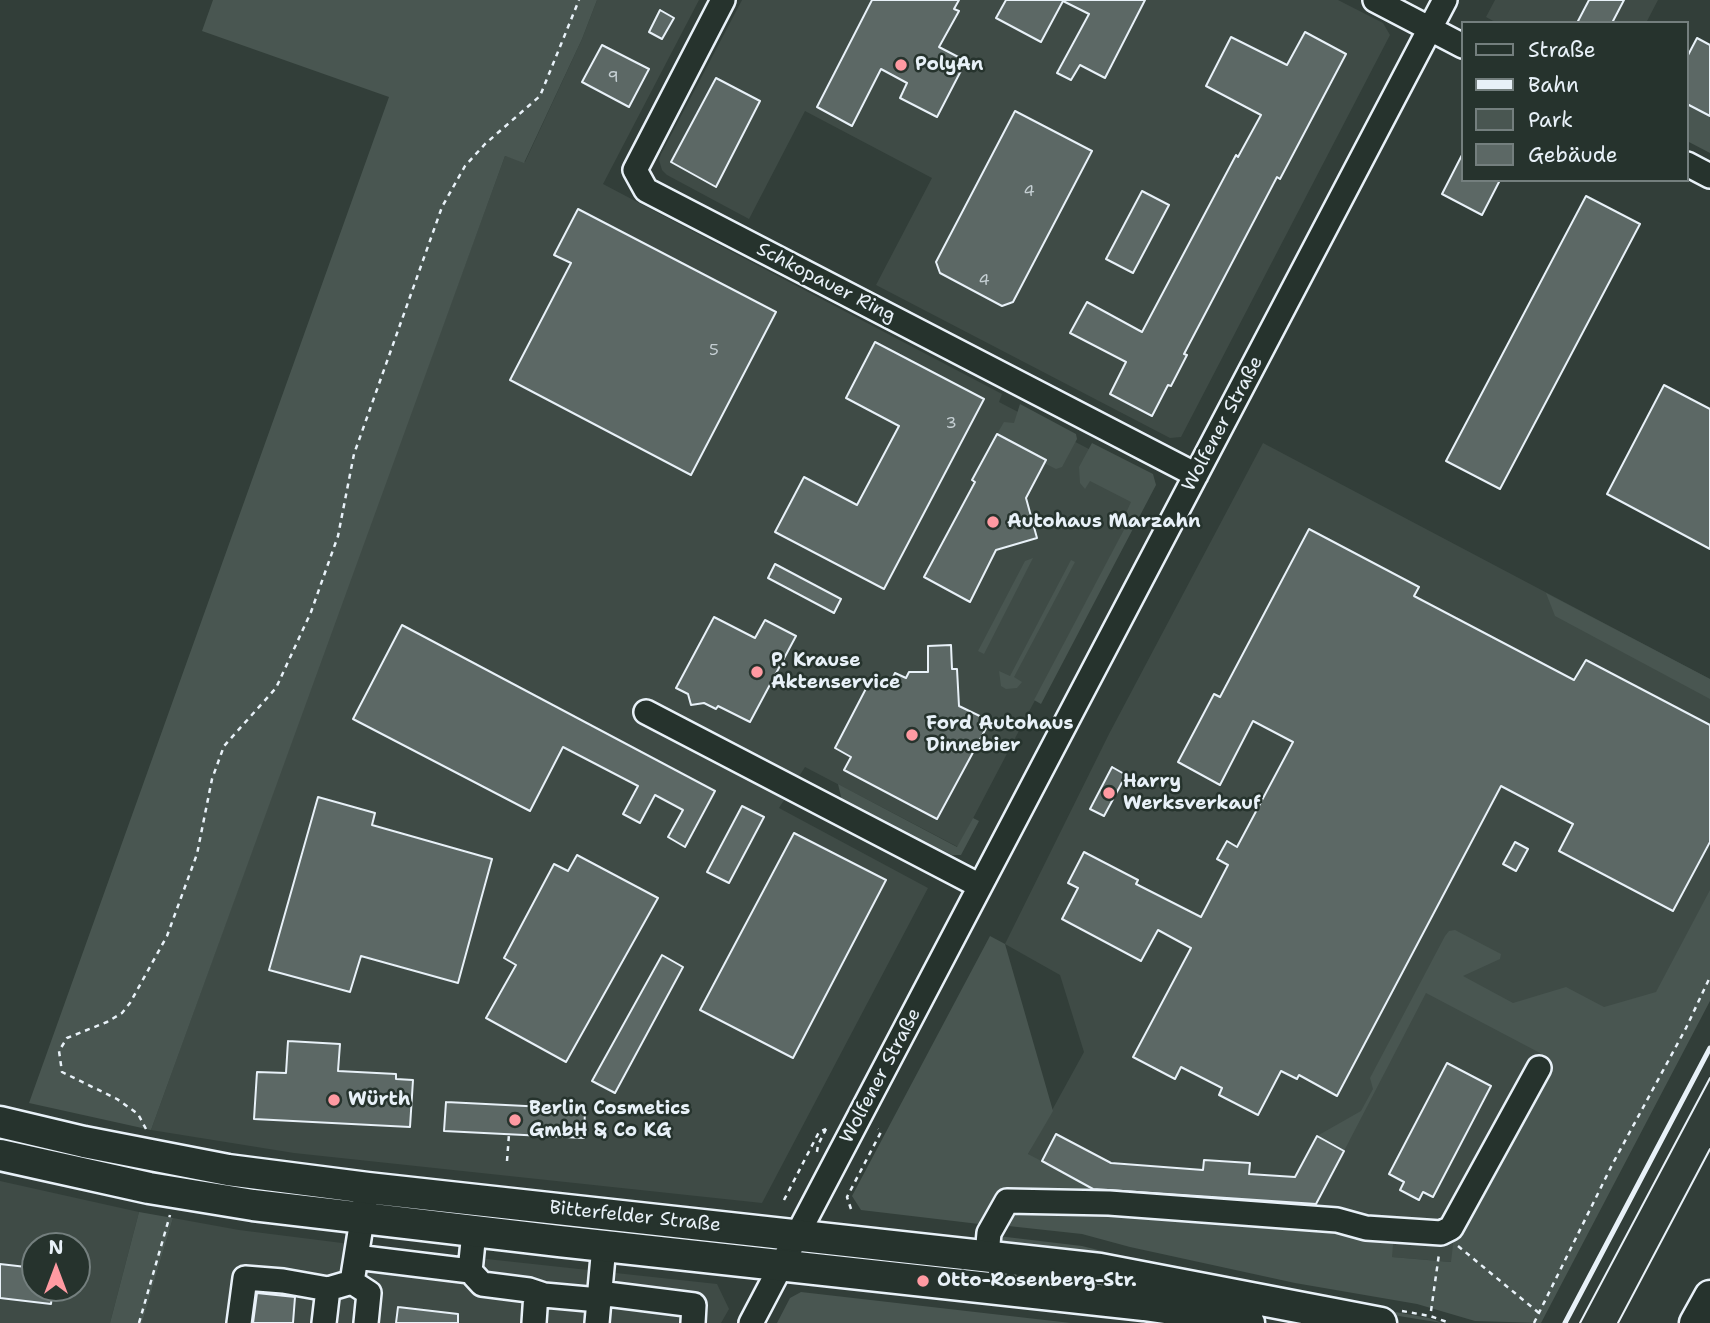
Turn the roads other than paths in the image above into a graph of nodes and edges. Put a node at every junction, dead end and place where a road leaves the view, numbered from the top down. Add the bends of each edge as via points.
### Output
1 (723, 0) edge
2 (1375, 0) edge
3 (1445, 0) edge
4 (1430, 29) junction
5 (1462, 45) edge
6 (1689, 165) edge
7 (1710, 176) edge
8 (1196, 475) junction
9 (646, 712) dead end
10 (980, 886) junction
11 (1539, 1068) dead end
12 (0, 1122) edge
13 (0, 1155) edge
14 (368, 1188) junction
15 (562, 1209) junction
16 (363, 1218) junction
17 (474, 1232) junction
18 (797, 1234) junction
19 (559, 1241) junction
20 (604, 1246) junction
21 (987, 1255) junction
22 (356, 1257) junction
23 (781, 1265) junction
24 (470, 1271) junction
25 (360, 1288) junction
26 (328, 1289) junction
27 (536, 1293) junction
28 (1710, 1296) edge
29 (1271, 1303) junction
30 (598, 1306) edge
31 (1388, 1316) edge
32 (239, 1323) edge
33 (324, 1323) edge
34 (366, 1323) edge
35 (534, 1323) edge
36 (693, 1323) edge
37 (751, 1323) edge
38 (1249, 1323) edge
39 (1293, 1323) edge
40 (1695, 1323) edge

1 - 8 street, Schkopauer Ring via 635,170 646,190
2 - 4 street
3 - 4 street, Wolfener Straße
4 - 5 street
4 - 8 street, Wolfener Straße
6 - 7 street
8 - 10 street, Wolfener Straße
9 - 10 street
10 - 18 street, Wolfener Straße
11 - 21 street via 1451,1228 1441,1233 1366,1228 1337,1220 1122,1204 1007,1201 989,1233
12 - 14 main road, Bitterfelder Straße via 183,1163
13 - 16 main road, Bitterfelder Straße via 210,1199
14 - 15 main road, Bitterfelder Straße
14 - 16 street
15 - 18 main road, Bitterfelder Straße
15 - 19 street
16 - 17 main road, Bitterfelder Straße
16 - 22 street
17 - 19 main road, Bitterfelder Straße
17 - 24 street
18 - 21 main road, Bitterfelder Straße
18 - 23 street, Wolfener Straße
19 - 20 main road, Bitterfelder Straße
20 - 23 main road, Bitterfelder Straße
20 - 30 street
21 - 29 main road, Bitterfelder Straße via 1100,1269
22 - 24 street
22 - 25 street
23 - 37 street, Wolfener Straße
23 - 38 main road, Bitterfelder Straße via 1194,1312
24 - 27 street via 482,1284
25 - 26 street
25 - 34 street
26 - 32 street via 245,1278
26 - 33 street
27 - 30 street
27 - 35 street
28 - 40 main road
29 - 31 main road, Bitterfelder Straße
29 - 39 main road
30 - 36 street via 694,1305

